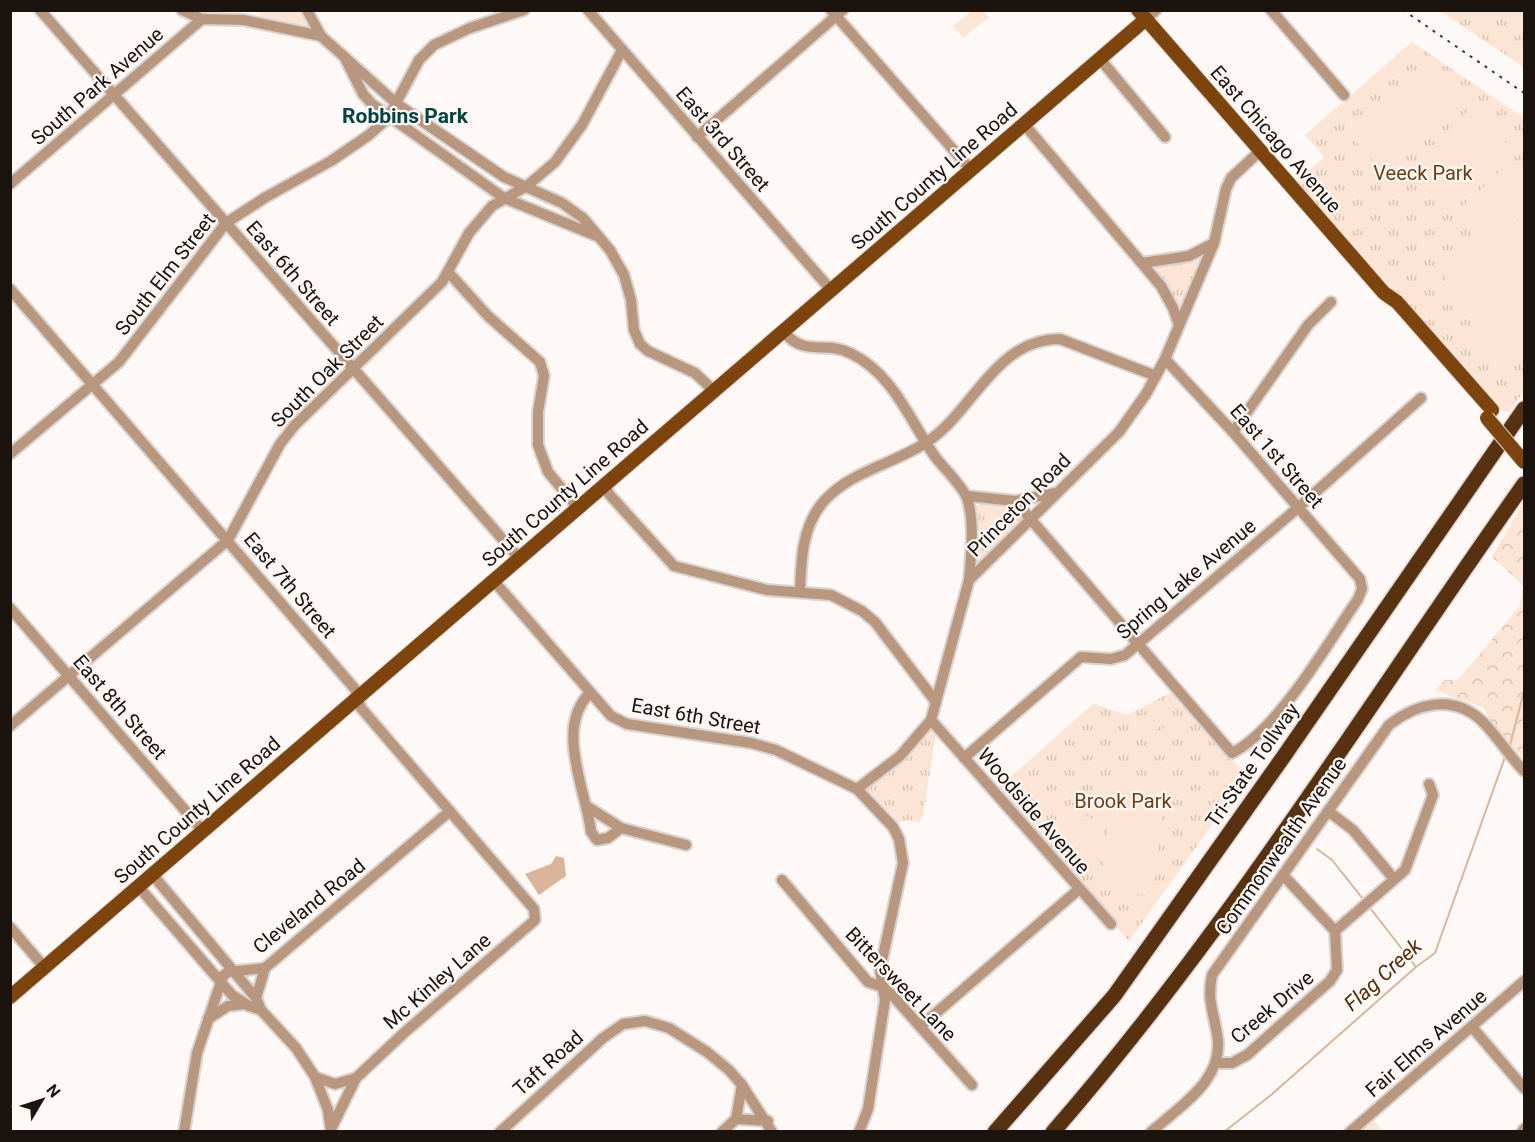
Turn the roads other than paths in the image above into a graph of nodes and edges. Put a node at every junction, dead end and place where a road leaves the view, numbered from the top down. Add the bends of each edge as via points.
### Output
1 (40, 10) edge
2 (182, 10) edge
3 (254, 10) edge
4 (307, 10) edge
5 (524, 10) edge
6 (588, 10) edge
7 (1271, 10) edge
8 (837, 12) edge
9 (1147, 13) edge
10 (202, 20) junction
11 (244, 20) junction
12 (321, 36) junction
13 (622, 50) junction
14 (345, 57) junction
15 (1100, 59) junction
16 (1344, 95) dead end
17 (114, 96) junction
18 (397, 104) junction
19 (388, 118) junction
20 (1024, 124) junction
21 (697, 137) junction
22 (1165, 137) dead end
23 (1260, 151) junction
24 (971, 170) junction
25 (10, 184) edge
26 (527, 186) junction
27 (504, 198) junction
28 (226, 223) junction
29 (601, 238) junction
30 (1214, 243) junction
31 (1142, 263) junction
32 (449, 273) junction
33 (10, 290) edge
34 (831, 290) junction
35 (1330, 302) dead end
36 (1179, 325) junction
37 (783, 331) junction
38 (1165, 359) junction
39 (352, 368) junction
40 (1156, 376) junction
41 (93, 385) junction
42 (714, 391) junction
43 (1420, 398) dead end
44 (1524, 409) edge
45 (1490, 414) junction
46 (1233, 432) junction
47 (926, 443) junction
48 (1524, 447) edge
49 (10, 454) edge
50 (1524, 462) edge
51 (605, 484) junction
52 (1524, 484) edge
53 (1056, 493) junction
54 (967, 496) junction
55 (1016, 501) junction
56 (1299, 507) junction
57 (578, 508) junction
58 (1030, 519) junction
59 (228, 540) junction
60 (519, 558) junction
61 (493, 580) junction
62 (969, 580) junction
63 (800, 592) junction
64 (10, 608) edge
65 (1139, 644) junction
66 (69, 676) junction
67 (589, 694) junction
68 (357, 697) junction
69 (936, 702) junction
70 (931, 720) junction
71 (10, 726) edge
72 (964, 758) junction
73 (1522, 769) edge
74 (1429, 784) dead end
75 (857, 789) junction
76 (588, 807) junction
77 (450, 811) junction
78 (1328, 811) junction
79 (621, 828) junction
80 (202, 830) junction
81 (686, 845) dead end
82 (152, 874) junction
83 (1283, 875) junction
84 (1394, 879) junction
85 (782, 880) dead end
86 (138, 886) junction
87 (1078, 890) junction
88 (534, 909) joint
89 (1111, 924) dead end
90 (10, 927) edge
91 (1335, 932) junction
92 (45, 968) junction
93 (266, 968) junction
94 (233, 971) junction
95 (220, 980) junction
96 (1524, 981) edge
97 (883, 987) junction
98 (10, 997) edge
99 (256, 998) junction
100 (245, 1004) junction
101 (261, 1010) junction
102 (208, 1019) junction
103 (921, 1026) junction
104 (1472, 1027) junction
105 (1216, 1063) junction
106 (315, 1077) junction
107 (356, 1078) junction
108 (742, 1085) junction
109 (972, 1085) dead end
110 (1524, 1088) edge
111 (736, 1119) junction
112 (770, 1126) edge
113 (331, 1130) edge
114 (184, 1131) edge
115 (500, 1131) edge
116 (722, 1131) edge
117 (859, 1131) edge
118 (994, 1131) edge
119 (1053, 1131) edge
120 (1151, 1131) edge
121 (1350, 1131) edge

1 - 17 street, East 6th Street
2 - 10 street
3 - 11 street
4 - 12 street
5 - 18 street, South Elm Street via 434,45 418,60
6 - 13 street, East 3rd Street
7 - 16 street
8 - 21 street
8 - 24 street
9 - 15 main road, South County Line Road
9 - 23 main road, East Chicago Avenue
10 - 11 street
10 - 17 street, South Park Avenue
11 - 12 street
12 - 14 street
13 - 21 street, East 3rd Street
13 - 26 street, South Oak Street via 572,141 543,175
14 - 18 street
14 - 19 street via 363,94
15 - 20 main road, South County Line Road
15 - 22 street
17 - 25 street, South Park Avenue
17 - 28 street, East 6th Street
18 - 19 street, South Elm Street
18 - 26 street via 504,177
19 - 27 street
19 - 28 street, South Elm Street via 331,161
20 - 24 main road, South County Line Road
20 - 31 street
21 - 34 street, East 3rd Street
23 - 30 street, Princeton Road via 1231,178
23 - 45 main road, East Chicago Avenue via 1384,293 1397,302
24 - 34 main road, South County Line Road
26 - 27 street, South Oak Street
26 - 29 street via 573,210
27 - 29 street
27 - 32 street, South Oak Street via 469,233
28 - 39 street, East 6th Street
28 - 41 street, South Elm Street via 135,343
29 - 42 street via 624,275 640,344 695,373
30 - 31 street via 1190,256
30 - 36 street, Princeton Road
31 - 36 street via 1161,286
32 - 39 street, South Oak Street
32 - 57 street via 488,316 540,362 544,376 538,445 548,472
33 - 41 street, East 7th Street
34 - 37 main road, South County Line Road
35 - 46 street via 1308,325
36 - 38 street, Princeton Road
37 - 42 main road, South County Line Road
37 - 47 street via 797,345 848,352 866,363 897,393
38 - 40 street, Princeton Road
38 - 46 street, East 1st Street
39 - 59 street, South Oak Street via 280,444
39 - 60 street, East 6th Street
40 - 47 street via 1090,349 1047,339 1029,345 999,365 950,423
40 - 53 street, Princeton Road via 1119,432
41 - 49 street, South Elm Street
41 - 59 street, East 7th Street
42 - 51 main road, South County Line Road
43 - 56 street, Spring Lake Avenue
44 - 118 highway, Tri-State Tollway via 1114,996
45 - 48 main road
45 - 50 main road, bridge
46 - 56 street, East 1st Street
47 - 54 street
47 - 63 street via 847,481 824,502 804,543
51 - 57 main road, South County Line Road
51 - 63 street via 609,494 674,566 741,586
52 - 119 highway via 1185,970
53 - 55 street
53 - 58 street, Princeton Road
54 - 55 street
54 - 62 street
55 - 58 street
56 - 65 street, Spring Lake Avenue
56 - 65 street, East 1st Street via 1360,579 1362,589 1269,726 1245,747 1232,753
57 - 60 main road, South County Line Road
58 - 62 street, Princeton Road
58 - 65 street
59 - 66 street, South Oak Street
59 - 68 street, East 7th Street via 355,689
60 - 61 main road, South County Line Road
61 - 67 street, East 6th Street
61 - 68 main road, South County Line Road
62 - 69 street, Princeton Road
63 - 69 street via 831,595 862,611 875,622
64 - 66 street, East 8th Street
65 - 72 street, Spring Lake Avenue via 1119,658 1081,657
66 - 71 street, South Oak Street
66 - 80 street, East 8th Street
67 - 75 street, East 6th Street via 611,716 627,724 776,750
67 - 76 street via 577,713 573,737
68 - 77 street, East 7th Street via 362,708
68 - 80 main road, South County Line Road
69 - 70 street, Princeton Road
70 - 72 street, Woodside Avenue
70 - 75 street, Princeton Road via 900,756
72 - 87 street, Woodside Avenue
73 - 78 street, Commonwealth Avenue via 1481,720 1444,703 1407,712 1389,725
74 - 84 street via 1433,795 1411,860
75 - 97 street, East 6th Street via 893,827 903,863 880,970
76 - 79 street
76 - 79 street via 591,832 597,840 608,838
77 - 88 street, East 7th Street
77 - 93 street, Cleveland Road
78 - 83 street, Commonwealth Avenue
78 - 84 street via 1353,830
79 - 81 street
80 - 82 main road, South County Line Road
82 - 86 main road, South County Line Road
82 - 94 street
83 - 91 street
83 - 105 street, Commonwealth Avenue via 1212,975 1209,1008 1218,1035
84 - 91 street
85 - 97 street, Bittersweet Lane via 868,982
86 - 92 main road, South County Line Road
86 - 95 street
87 - 89 street, Woodside Avenue
87 - 103 street
88 - 107 street, Mc Kinley Lane via 535,920
90 - 92 street
91 - 105 street, Creek Drive via 1337,970 1330,981 1247,1055 1232,1063
92 - 98 main road, South County Line Road
93 - 94 street, Cleveland Road
93 - 99 street
94 - 95 street, Cleveland Road
94 - 99 street
95 - 100 street
95 - 102 street
96 - 104 street, Fair Elms Avenue
97 - 103 street, Bittersweet Lane
97 - 117 street via 885,1000 870,1098
99 - 101 street
100 - 101 street
100 - 102 street via 228,1006
101 - 106 street via 296,1048
102 - 114 street via 197,1053
103 - 109 street, Bittersweet Lane
104 - 110 street
104 - 121 street, Fair Elms Avenue
105 - 120 street, Commonwealth Avenue via 1205,1084
106 - 107 street via 334,1084
106 - 113 street
107 - 113 street, Mc Kinley Lane
108 - 111 street
108 - 112 street
108 - 115 street, Taft Road via 707,1052 669,1028 645,1021 623,1024
111 - 112 street
111 - 116 street

